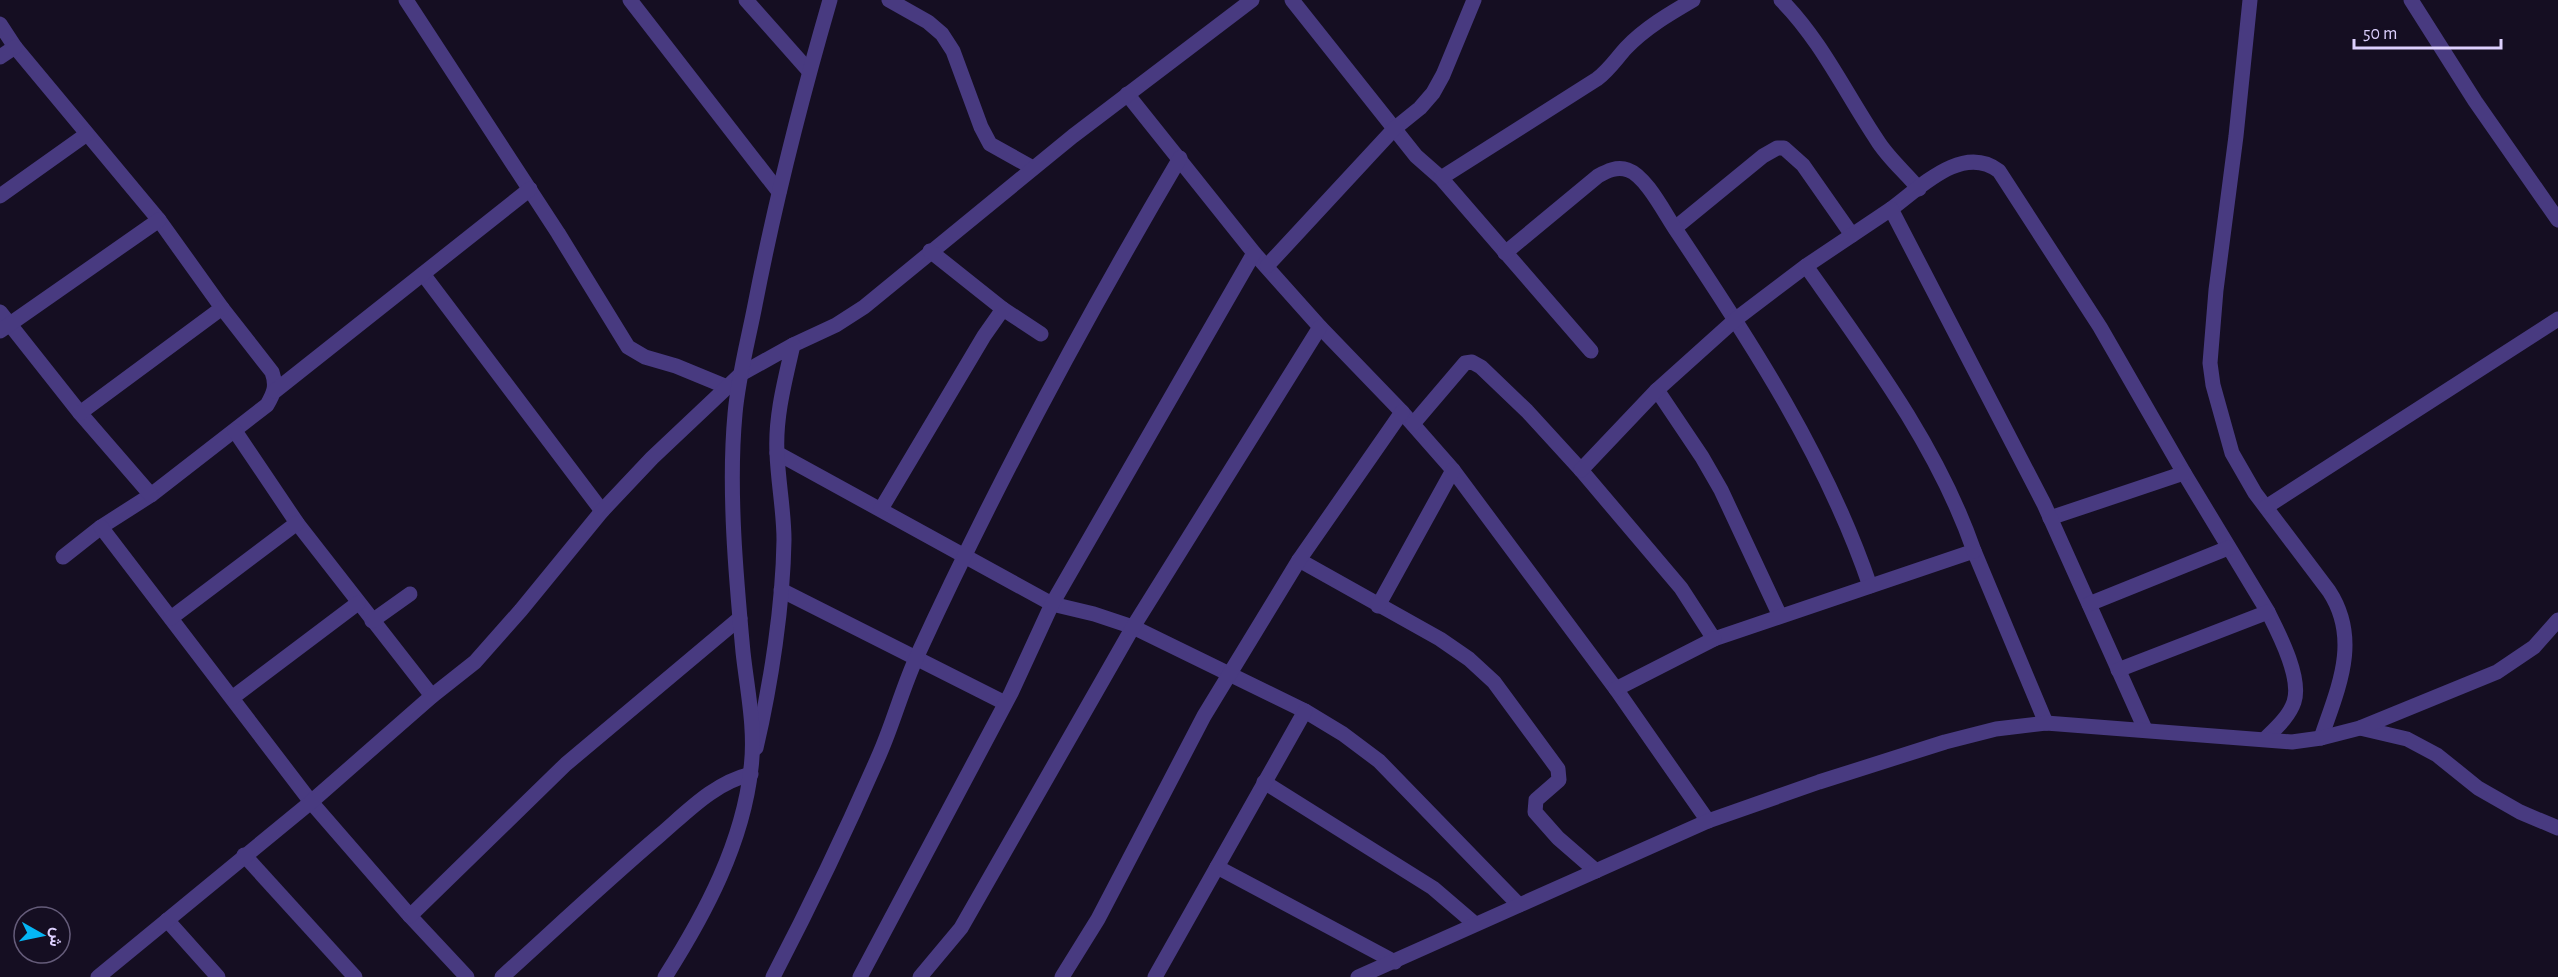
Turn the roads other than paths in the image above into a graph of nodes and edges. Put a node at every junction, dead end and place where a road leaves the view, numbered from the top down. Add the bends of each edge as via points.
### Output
1 (406, 0) edge
2 (630, 0) edge
3 (746, 0) edge
4 (830, 0) edge
5 (889, 0) edge
6 (1252, 0) edge
7 (1292, 0) edge
8 (1474, 0) edge
9 (1693, 0) edge
10 (1780, 0) edge
11 (2250, 0) edge
12 (2412, 0) edge
13 (0, 24) edge
14 (15, 46) junction
15 (0, 57) edge
16 (809, 71) junction
17 (1128, 94) junction
18 (1394, 129) junction
19 (87, 134) junction
20 (1180, 158) junction
21 (1033, 168) junction
22 (1441, 178) junction
23 (530, 189) junction
24 (1919, 189) junction
25 (780, 192) junction
26 (0, 195) edge
27 (1891, 209) junction
28 (159, 220) junction
29 (2558, 220) edge
30 (1675, 228) junction
31 (1852, 235) junction
32 (930, 251) junction
33 (1254, 253) junction
34 (1505, 253) junction
35 (1267, 266) junction
36 (1806, 266) junction
37 (423, 274) junction
38 (222, 308) junction
39 (1003, 309) junction
40 (1736, 319) junction
41 (2558, 319) edge
42 (3, 322) edge
43 (1320, 327) junction
44 (1041, 334) dead end
45 (793, 345) junction
46 (1591, 351) dead end
47 (741, 374) junction
48 (727, 387) junction
49 (1657, 390) junction
50 (275, 392) junction
51 (80, 412) junction
52 (1402, 412) junction
53 (1413, 424) junction
54 (236, 430) junction
55 (777, 453) junction
56 (1453, 470) junction
57 (1581, 470) junction
58 (2184, 473) junction
59 (151, 495) junction
60 (2266, 507) junction
61 (881, 509) junction
62 (602, 511) junction
63 (2050, 519) junction
64 (297, 523) junction
65 (101, 528) junction
66 (2228, 548) junction
67 (1974, 550) junction
68 (964, 555) junction
69 (63, 557) dead end
70 (1299, 560) junction
71 (1870, 586) junction
72 (781, 590) junction
73 (410, 594) dead end
74 (358, 603) junction
75 (1052, 604) junction
76 (2088, 604) junction
77 (1378, 606) junction
78 (2268, 612) junction
79 (1780, 616) junction
80 (171, 618) junction
81 (740, 618) junction
82 (2558, 620) edge
83 (372, 621) junction
84 (1133, 627) junction
85 (1714, 639) junction
86 (916, 658) junction
87 (2118, 670) junction
88 (1231, 675) junction
89 (1616, 689) junction
90 (432, 696) junction
91 (232, 698) junction
92 (1005, 703) junction
93 (1305, 711) junction
94 (2046, 723) junction
95 (2360, 728) junction
96 (2145, 729) junction
97 (2321, 738) junction
98 (2265, 739) junction
99 (751, 769) junction
100 (1264, 783) junction
101 (311, 802) junction
102 (1708, 821) junction
103 (2558, 828) edge
104 (244, 855) junction
105 (1217, 867) junction
106 (1596, 871) junction
107 (1519, 905) junction
108 (410, 916) junction
109 (167, 920) junction
110 (1474, 924) junction
111 (1395, 962) junction
112 (98, 977) edge
113 (218, 977) edge
114 (355, 977) edge
115 (467, 977) edge
116 (502, 977) edge
117 (665, 977) edge
118 (772, 977) edge
119 (860, 977) edge
120 (920, 977) edge
121 (1062, 977) edge
122 (1155, 977) edge
123 (1358, 977) edge

1 - 23 street
2 - 25 street
3 - 16 street
4 - 16 street
5 - 21 street via 942,34 985,137 990,144
6 - 17 street
7 - 18 street
8 - 18 street via 1433,93
9 - 22 street via 1642,34 1597,79
10 - 24 street via 1813,40 1877,141
11 - 60 street via 2210,363 2232,453
12 - 29 street via 2475,101
13 - 14 street
14 - 15 street
14 - 19 street
16 - 25 street
17 - 20 street
17 - 21 street
18 - 22 street
18 - 35 street
19 - 26 street
19 - 28 street
20 - 33 street
20 - 68 street via 1067,356
21 - 32 street
22 - 34 street
23 - 37 street
23 - 48 street via 628,347
24 - 27 street
24 - 58 street via 1947,169 1966,162 1984,162 1999,171 2100,327
25 - 47 street
27 - 31 street
27 - 63 street
28 - 38 street
28 - 42 street
30 - 31 street via 1762,156 1784,148 1803,165
30 - 34 street via 1639,177 1621,168 1598,176
30 - 40 street
31 - 36 street
32 - 39 street
32 - 45 street via 864,307
33 - 35 street
33 - 75 street
34 - 46 street
35 - 43 street
36 - 40 street
36 - 67 street via 1945,477
37 - 50 street
37 - 62 street
38 - 50 street via 272,372
38 - 51 street
39 - 44 street
39 - 61 street
40 - 49 street
40 - 71 street via 1839,505
41 - 60 street
42 - 51 street
43 - 52 street
43 - 84 street
45 - 47 street
45 - 55 street via 782,393
47 - 48 street
47 - 81 street via 732,458
48 - 62 street
49 - 57 street
49 - 79 street via 1721,490
50 - 54 street via 267,405
51 - 59 street
52 - 53 street
52 - 70 street
53 - 56 street
53 - 57 street via 1465,363 1472,362 1508,392
54 - 59 street
54 - 64 street
55 - 61 street
55 - 72 street via 784,539
56 - 77 street
56 - 89 street
57 - 85 street via 1676,581
58 - 63 street
58 - 66 street
59 - 65 street
60 - 97 street via 2329,591 2343,621 2344,663
61 - 68 street
62 - 90 street via 475,662
63 - 76 street
64 - 74 street
64 - 80 street
65 - 69 street
65 - 80 street
66 - 76 street
66 - 78 street
67 - 71 street
67 - 94 street
68 - 75 street
68 - 86 street
70 - 77 street
70 - 88 street
71 - 79 street
72 - 86 street
72 - 99 street
73 - 83 street
74 - 83 street
74 - 91 street
75 - 84 street
75 - 92 street
76 - 87 street
77 - 106 street via 1440,639 1469,658 1494,682 1560,776 1536,800 1536,812 1558,838
78 - 87 street
78 - 98 street via 2280,636 2295,686 2294,702 2285,718
79 - 85 street
80 - 91 street
81 - 99 street
81 - 108 street via 566,764
82 - 95 street via 2534,647 2497,672
83 - 90 street
84 - 88 street
84 - 120 street via 962,928
85 - 89 street
86 - 92 street
86 - 118 street via 876,762
87 - 96 street
88 - 93 street
88 - 121 street via 1204,716 1098,919
89 - 102 street
90 - 101 street
91 - 101 street
92 - 119 street
93 - 100 street
93 - 107 street via 1379,761
94 - 96 street
94 - 102 street via 1996,729 1945,742
95 - 97 street
95 - 103 street via 2407,739 2437,754 2478,788
96 - 98 street
97 - 98 street via 2292,742
99 - 116 street via 714,789
99 - 117 street via 727,862
100 - 105 street
100 - 110 street via 1433,888
101 - 104 street
101 - 108 street
102 - 106 street
104 - 109 street
104 - 114 street
105 - 111 street
105 - 122 street
106 - 107 street
107 - 110 street
108 - 115 street
109 - 112 street
109 - 113 street
110 - 111 street
111 - 123 street

